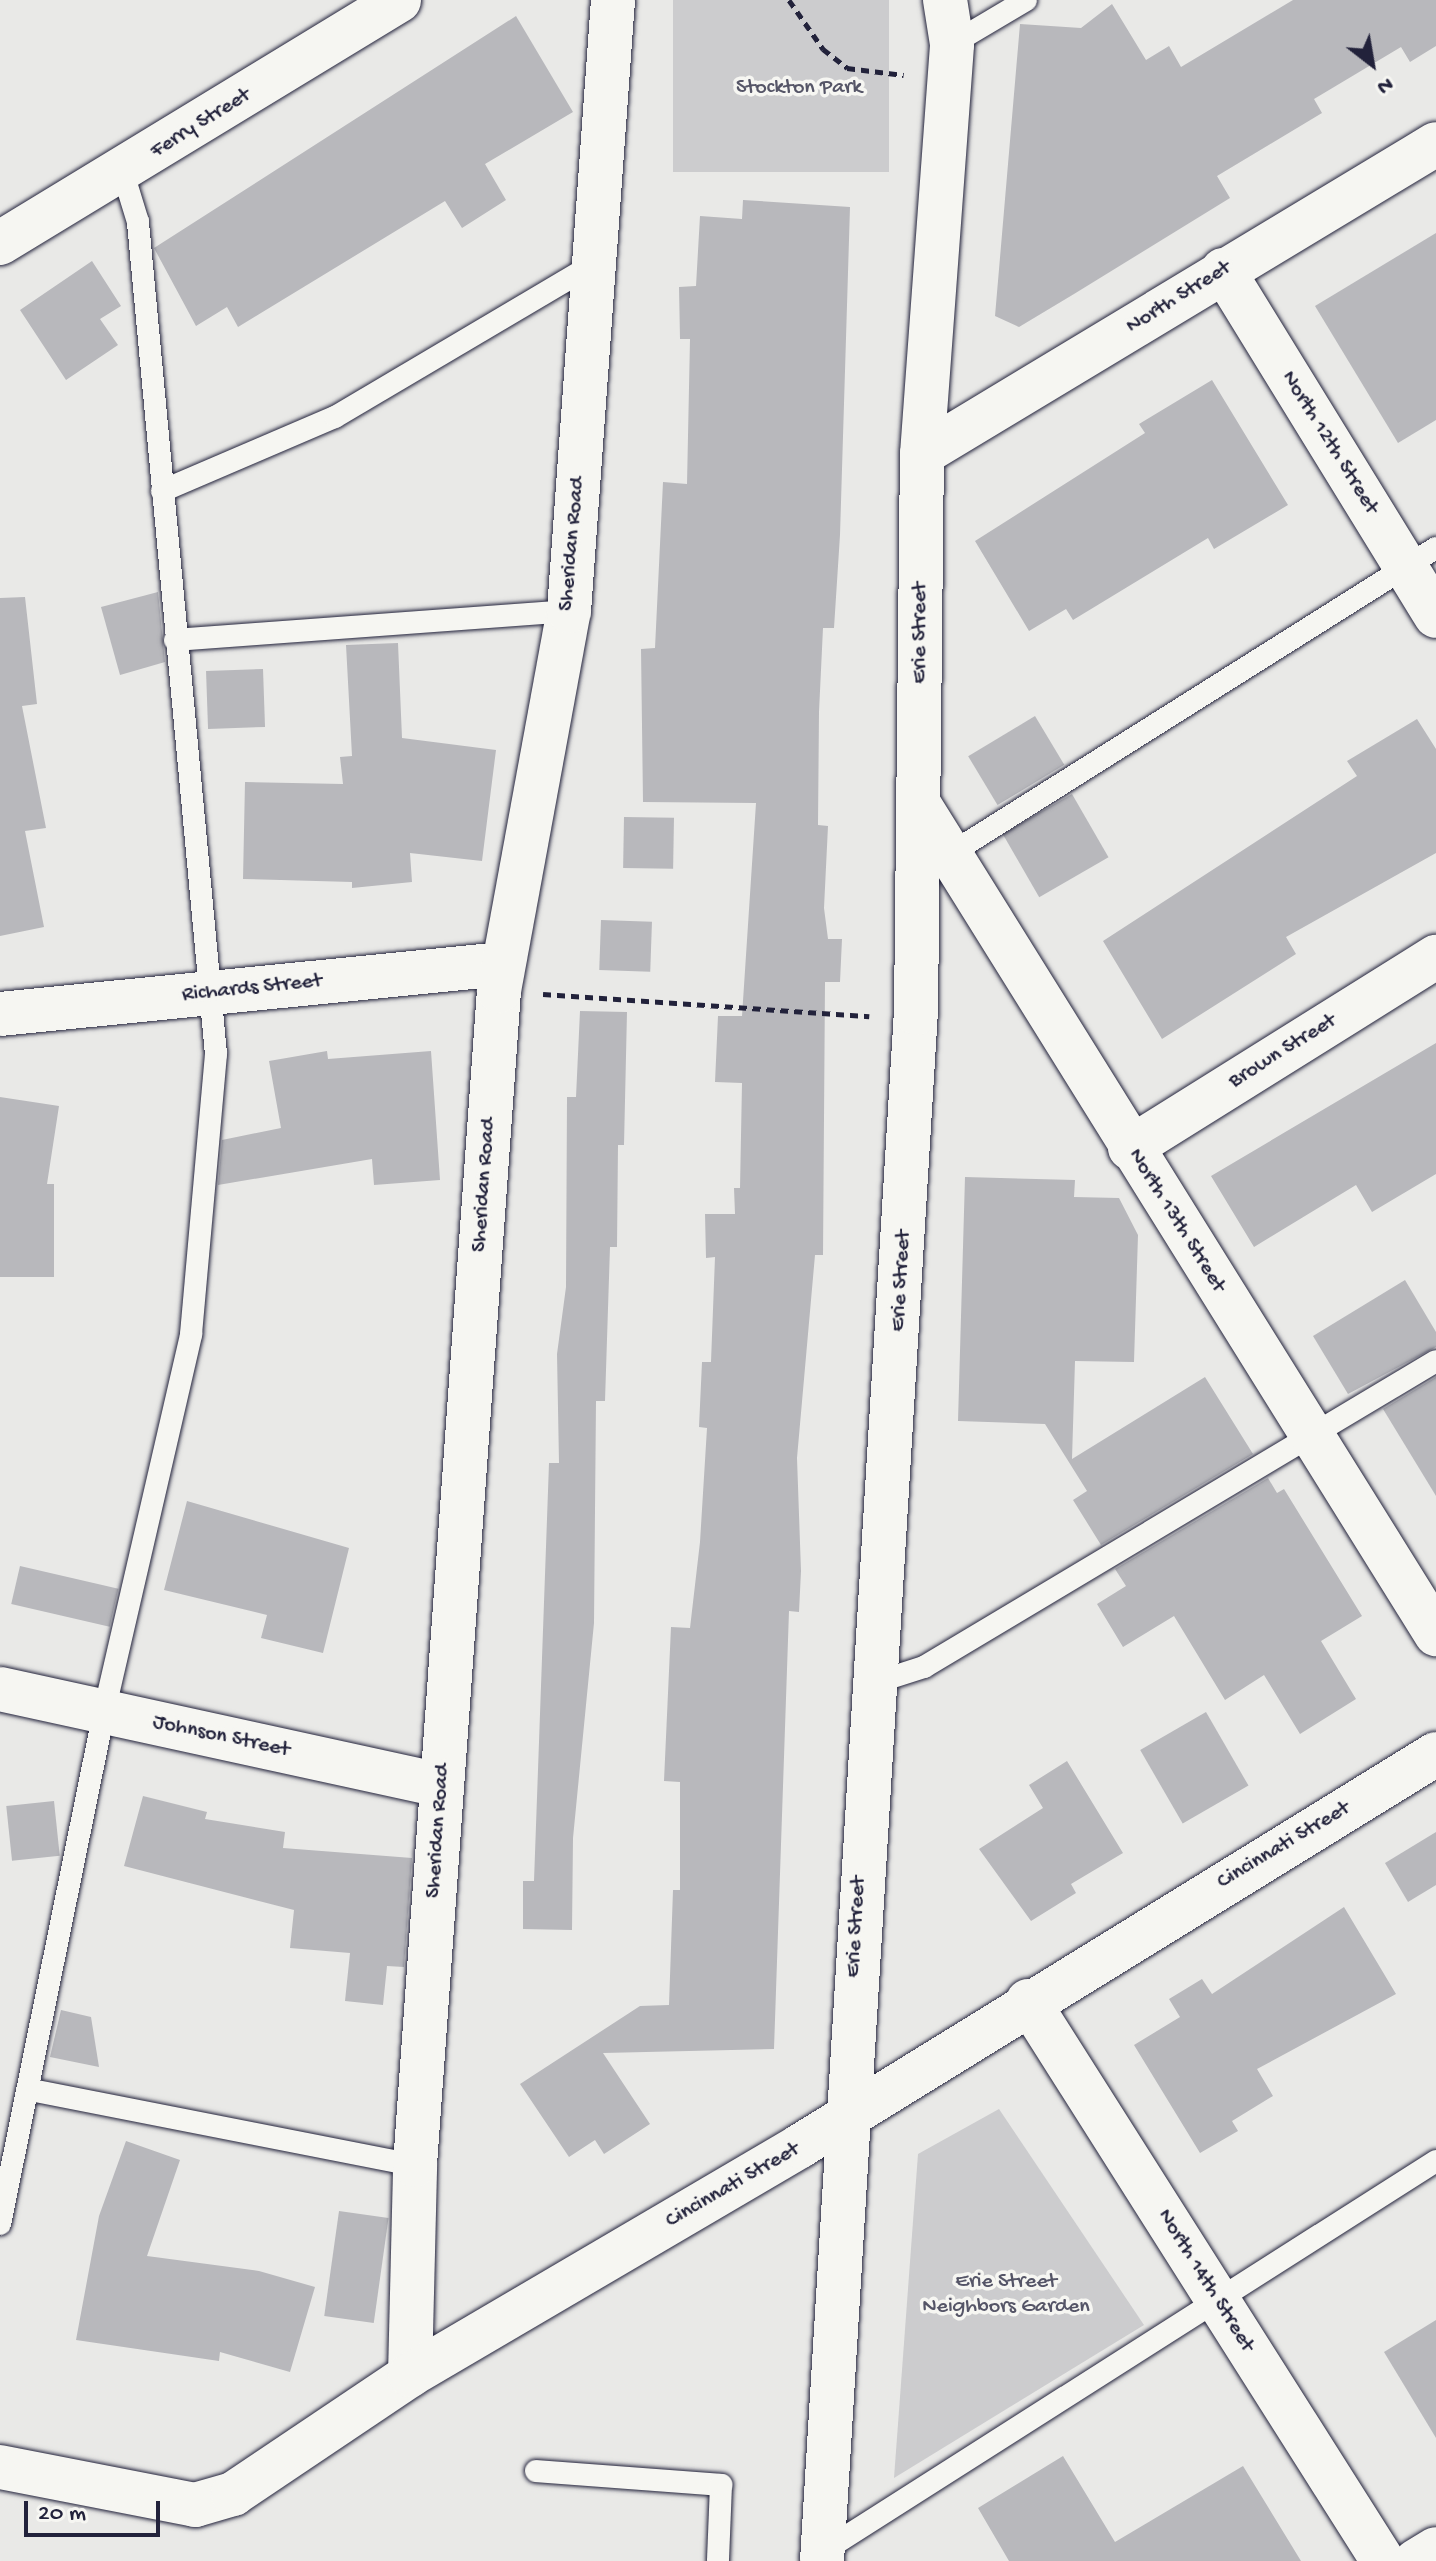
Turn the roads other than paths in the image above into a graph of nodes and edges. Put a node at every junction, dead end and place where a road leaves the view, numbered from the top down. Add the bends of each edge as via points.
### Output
1 (399, 0) edge
2 (613, 0) edge
3 (945, 0) edge
4 (1026, 0) edge
5 (952, 44) junction
6 (1436, 144) edge
7 (123, 173) junction
8 (0, 243) edge
9 (594, 264) junction
10 (1223, 270) junction
11 (922, 454) junction
12 (162, 491) junction
13 (1421, 557) edge
14 (569, 611) junction
15 (1436, 616) edge
16 (175, 640) junction
17 (920, 806) junction
18 (950, 854) junction
19 (1436, 957) edge
20 (501, 978) junction
21 (206, 993) junction
22 (0, 1014) edge
23 (1130, 1148) junction
24 (1436, 1361) edge
25 (1313, 1440) junction
26 (1436, 1634) edge
27 (870, 1684) junction
28 (0, 1689) edge
29 (104, 1712) junction
30 (1436, 1754) edge
31 (442, 1785) junction
32 (1028, 2001) junction
33 (31, 2090) junction
34 (848, 2116) junction
35 (1436, 2161) edge
36 (415, 2165) junction
37 (0, 2224) edge
38 (1216, 2299) junction
39 (410, 2375) junction
40 (0, 2467) edge
41 (536, 2471) dead end
42 (1436, 2549) edge
43 (822, 2557) edge
44 (718, 2561) edge
45 (1383, 2561) edge
46 (1416, 2561) edge

1 - 7 street, Ferry Street
2 - 9 street, Sheridan Road
3 - 5 street, Erie Street
4 - 5 lane
5 - 11 street, Erie Street
6 - 10 street, North Street
7 - 8 street, Ferry Street
7 - 12 lane via 138,222
9 - 12 lane via 335,417
9 - 14 street, Sheridan Road
10 - 11 street, North Street
10 - 13 street, North 12th Street
11 - 17 street, Erie Street
12 - 16 lane
13 - 15 street, North 12th Street
13 - 18 lane
14 - 16 lane
14 - 20 street, Sheridan Road
16 - 21 lane
17 - 18 street, North 13th Street
17 - 27 street, Erie Street via 901,1315
18 - 23 street, North 13th Street
19 - 23 street, Brown Street
20 - 21 street, Richards Street
20 - 31 street, Sheridan Road
21 - 22 street, Richards Street
21 - 29 lane via 216,1054 191,1334
23 - 25 street, North 13th Street
24 - 25 lane
25 - 26 street, North 13th Street
25 - 27 lane via 924,1667
27 - 34 street, Erie Street
28 - 29 street, Johnson Street
29 - 31 street, Johnson Street
29 - 33 lane
30 - 32 street, Cincinnati Street
31 - 36 street, Sheridan Road
32 - 34 street, Cincinnati Street
32 - 38 street, North 14th Street
33 - 36 lane
33 - 37 lane
34 - 39 street, Cincinnati Street
34 - 43 street, Erie Street
35 - 38 lane
36 - 39 street, Sheridan Road
38 - 43 lane
38 - 45 street, North 14th Street
39 - 40 street, Cincinnati Street via 233,2494 195,2505
41 - 44 lane via 721,2485
42 - 46 street

